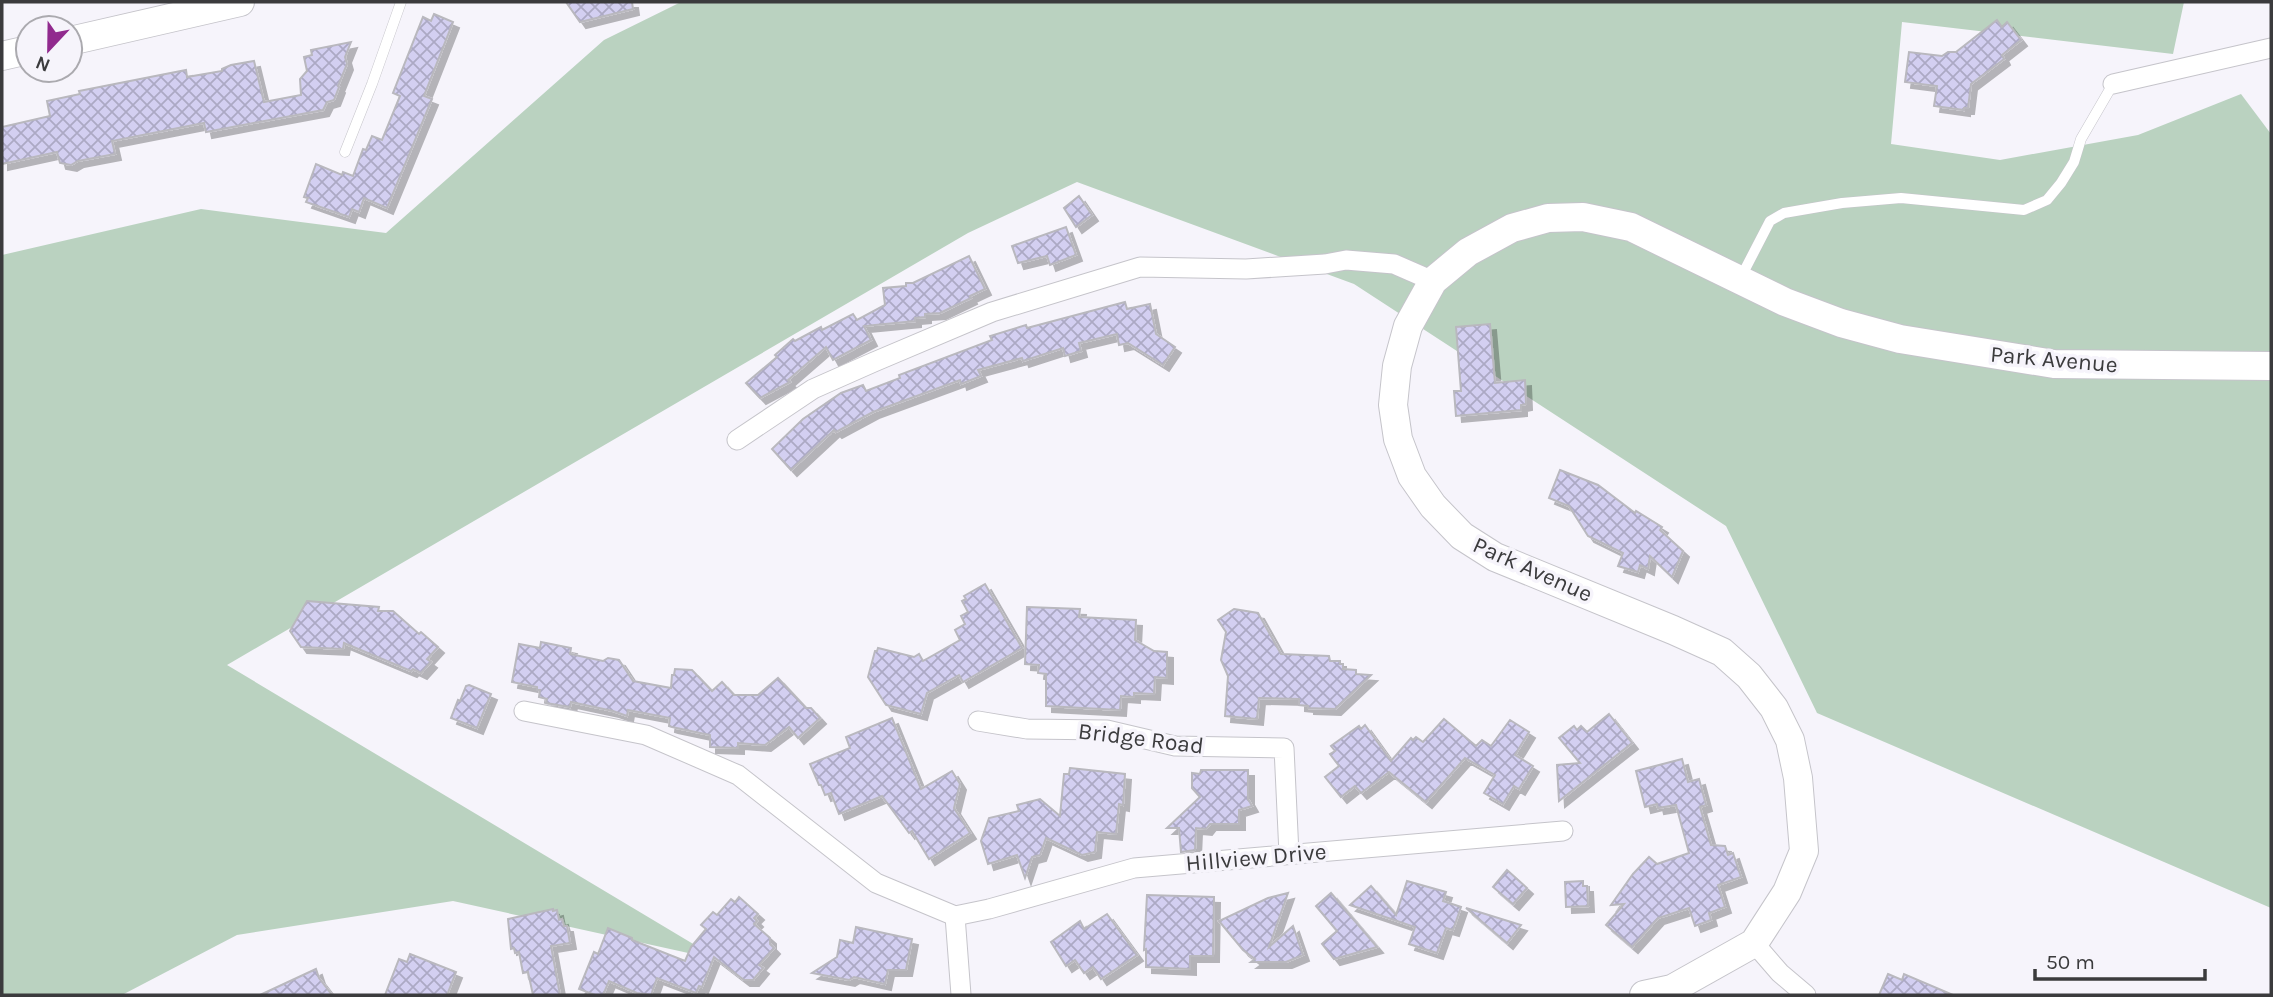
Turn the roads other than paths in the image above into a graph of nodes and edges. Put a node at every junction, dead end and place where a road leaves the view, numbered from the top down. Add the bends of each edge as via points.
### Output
1 (240, 2) edge
2 (401, 2) edge
3 (84, 38) edge
4 (2271, 48) edge
5 (2113, 84) joint
6 (345, 152) dead end
7 (1433, 281) junction
8 (1740, 281) junction
9 (2271, 366) edge
10 (737, 440) dead end
11 (524, 711) dead end
12 (978, 721) dead end
13 (1563, 831) dead end
14 (1289, 854) junction
15 (955, 916) junction
16 (1754, 943) junction
17 (961, 995) edge
18 (1644, 995) edge
19 (1806, 995) edge

1 - 3 main road
2 - 6 lane
4 - 5 street
5 - 8 lane via 2081,139 2074,162 2047,200 2024,210 1901,198 1784,213 1770,221
7 - 8 main road, Park Avenue via 1468,252 1512,228 1548,218 1583,217 1631,227
7 - 10 street via 1394,264 1346,260 1246,269 1140,268 992,312 874,362 813,389
7 - 16 main road, Park Avenue via 1408,326 1393,405 1398,439 1412,476 1433,506 1462,536 1495,557 1722,653 1749,676 1774,708 1790,740 1804,851 1787,892
8 - 9 main road, Park Avenue via 1841,323 1967,352 2054,364
11 - 15 street via 646,735 738,775 876,883
12 - 14 street, Bridge Road via 1027,729 1107,730 1175,746 1284,748
13 - 14 street, Hillview Drive
14 - 15 street, Hillview Drive via 1134,868
15 - 17 street
16 - 18 main road, Park Avenue via 1672,989
16 - 19 street

